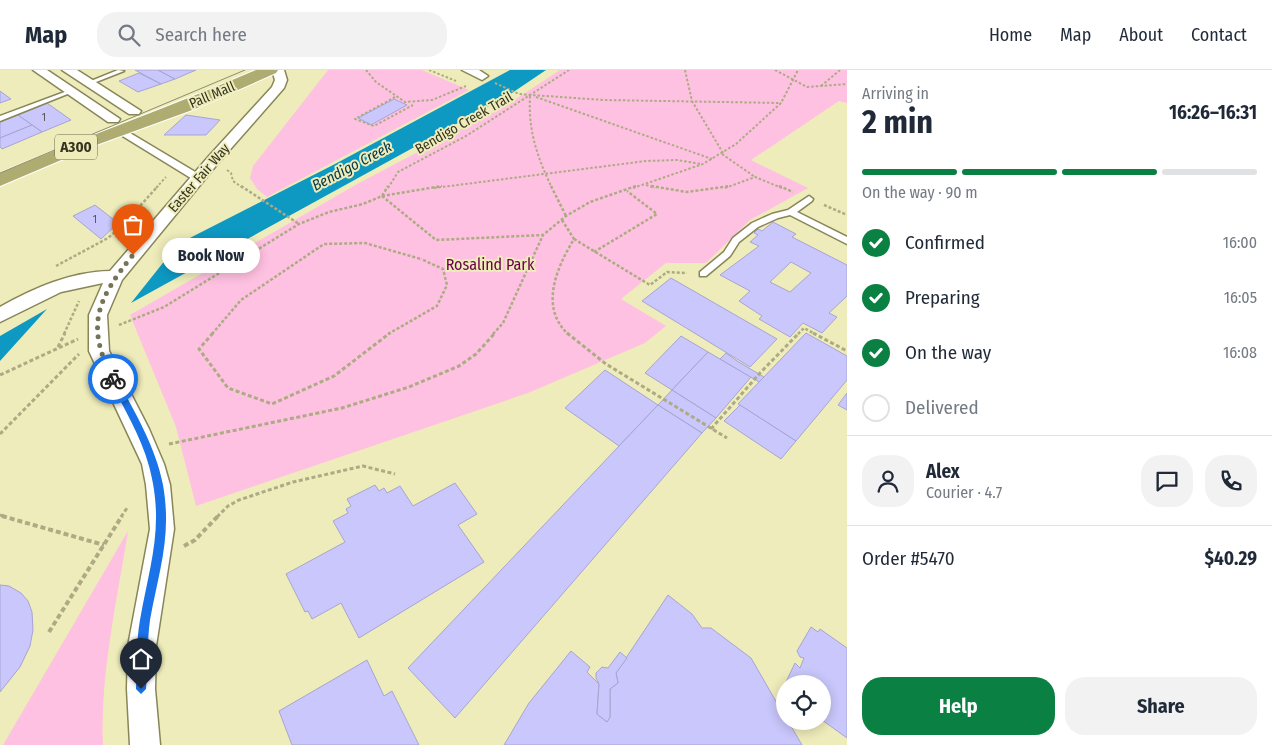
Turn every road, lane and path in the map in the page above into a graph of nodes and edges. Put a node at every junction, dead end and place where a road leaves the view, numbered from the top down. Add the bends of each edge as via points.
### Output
1 (39, 70) edge
2 (68, 70) edge
3 (232, 70) edge
4 (270, 70) edge
5 (278, 70) edge
6 (366, 70) edge
7 (429, 70) edge
8 (468, 70) edge
9 (569, 70) edge
10 (685, 70) edge
11 (775, 70) edge
12 (798, 70) edge
13 (840, 70) edge
14 (120, 71) edge
15 (254, 77) junction
16 (481, 80) junction
17 (793, 80) junction
18 (847, 84) edge
19 (93, 85) junction
20 (466, 86) junction
21 (819, 88) junction
22 (75, 93) junction
23 (530, 95) junction
24 (395, 97) junction
25 (692, 100) junction
26 (264, 102) junction
27 (781, 103) junction
28 (413, 104) junction
29 (146, 113) junction
30 (0, 119) edge
31 (120, 125) junction
32 (722, 154) junction
33 (712, 159) junction
34 (703, 164) junction
35 (0, 165) edge
36 (178, 165) junction
37 (545, 173) junction
38 (231, 174) dead end
39 (755, 176) junction
40 (198, 178) junction
41 (0, 180) edge
42 (645, 185) junction
43 (627, 190) junction
44 (382, 196) junction
45 (809, 199) junction
46 (791, 212) junction
47 (847, 215) edge
48 (566, 216) junction
49 (562, 220) junction
50 (299, 224) junction
51 (543, 235) junction
52 (574, 239) junction
53 (436, 240) junction
54 (847, 241) edge
55 (430, 246) dead end
56 (594, 252) junction
57 (425, 253) joint
58 (51, 269) dead end
59 (703, 274) joint
60 (114, 278) junction
61 (83, 293) dead end
62 (0, 314) edge
63 (91, 335) junction
64 (58, 348) junction
65 (847, 352) edge
66 (0, 375) edge
67 (711, 429) junction
68 (0, 434) edge
69 (726, 438) dead end
70 (147, 450) junction
71 (395, 474) dead end
72 (127, 508) dead end
73 (0, 515) edge
74 (104, 544) junction
75 (184, 546) dead end
76 (49, 632) dead end
77 (145, 745) edge

1 - 22 street
2 - 19 street
3 - 29 highway, Pall Mall / A300
4 - 15 highway, Pall Mall / A300
5 - 26 street, Easter Fair Way via 280,83
6 - 24 path via 374,81
7 - 20 path
8 - 16 street
9 - 23 path, Bendigo Creek Trail
10 - 25 path
11 - 17 path
12 - 17 path
13 - 21 path
14 - 19 lane
15 - 26 street via 267,90
15 - 29 highway, Pall Mall / A300
16 - 20 path
16 - 23 path
17 - 21 path via 807,87
17 - 27 path
18 - 21 path
19 - 22 street
19 - 29 street
20 - 28 path via 424,103
22 - 30 lane
22 - 31 street
23 - 25 path via 604,100
23 - 33 path
23 - 37 path via 529,130
23 - 44 path, Bendigo Creek Trail via 466,136 398,172
24 - 28 path
24 - 28 path via 355,119 374,126
25 - 27 path
25 - 32 path
26 - 40 street, Easter Fair Way
27 - 32 path
29 - 31 highway, A300
31 - 35 highway, A300
31 - 36 street
31 - 41 highway, A300
32 - 33 path
32 - 39 path
33 - 34 path
34 - 37 path via 677,160 646,161
34 - 42 path
36 - 40 street
36 - 58 path via 108,238
37 - 44 path
37 - 48 path
38 - 50 path via 233,181
39 - 42 path via 723,189 707,191 678,192
39 - 45 path
40 - 60 street, Easter Fair Way
42 - 43 path
43 - 48 path via 590,202
43 - 56 path via 657,214
44 - 50 path
44 - 53 path
45 - 46 lane
45 - 47 path
46 - 54 lane
46 - 59 lane via 755,225 736,240 728,254
48 - 49 path
49 - 51 path
49 - 52 path
50 - 63 path via 164,307
51 - 53 path
51 - 70 path via 503,323 476,354 459,366 409,387 342,408
52 - 56 path
52 - 67 path via 564,254 552,296 556,320 565,334 607,365
53 - 55 path
56 - 59 path via 650,285 667,272
57 - 57 path via 420,260 443,269 447,285 437,306 384,336 334,376 272,404 228,388 199,349 240,300 324,244 365,242 420,259
60 - 62 street via 88,278 61,285
60 - 63 street, Easter Fair Way
61 - 64 path
63 - 64 path
63 - 68 path
63 - 70 street
64 - 66 path
65 - 67 path via 804,328
67 - 69 path
70 - 77 street via 158,485 162,529 142,646
71 - 75 path via 363,466 255,493 228,505 193,543
72 - 74 path
73 - 74 path
74 - 76 path

